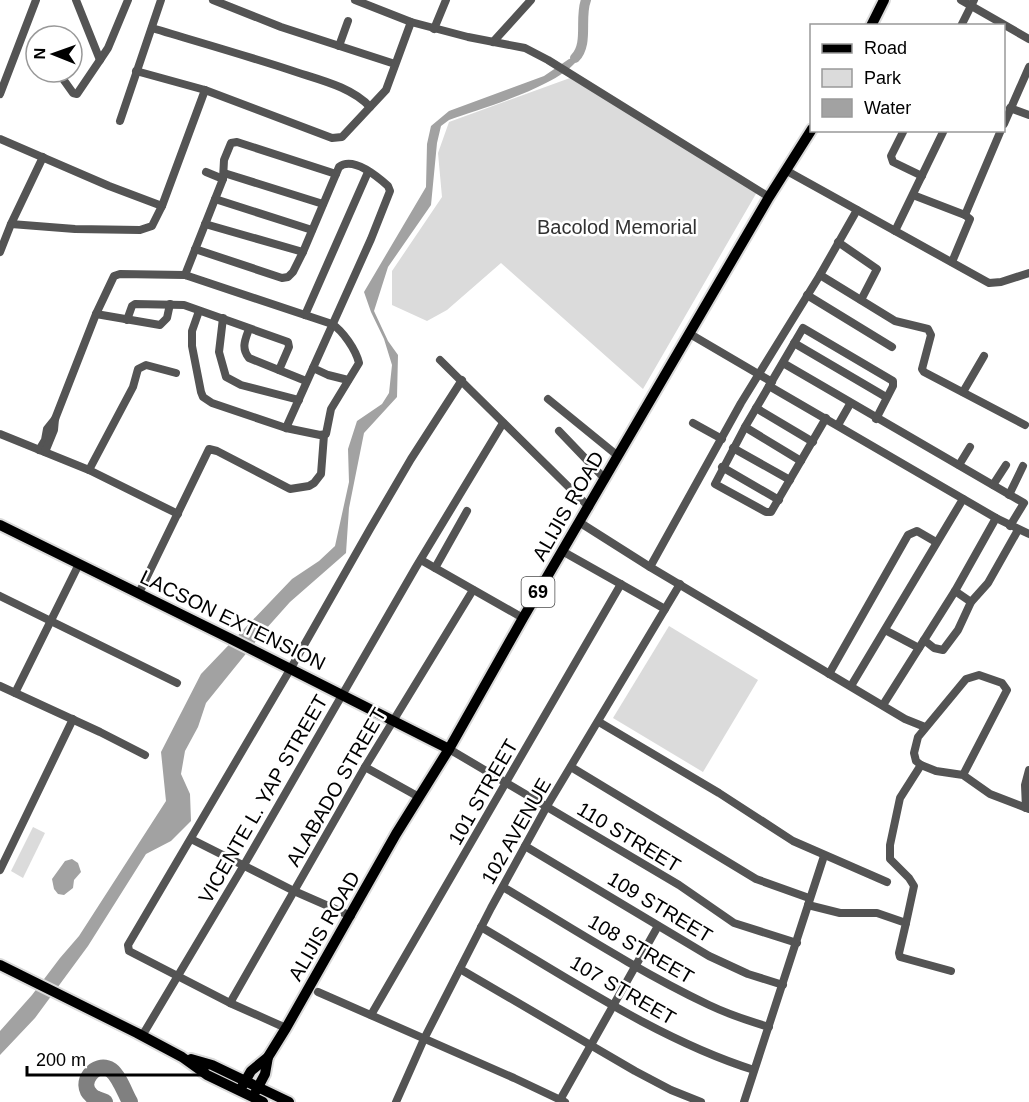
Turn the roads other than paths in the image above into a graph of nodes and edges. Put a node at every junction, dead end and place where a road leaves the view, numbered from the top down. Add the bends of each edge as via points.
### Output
1 (36, 0) edge
2 (76, 0) edge
3 (128, 0) edge
4 (160, 0) edge
5 (213, 0) edge
6 (355, 0) edge
7 (446, 0) edge
8 (531, 0) edge
9 (884, 0) edge
10 (961, 0) edge
11 (973, 3) edge
12 (348, 21) dead end
13 (411, 22) junction
14 (871, 24) edge
15 (962, 24) edge
16 (152, 28) junction
17 (434, 29) junction
18 (1029, 39) edge
19 (493, 42) junction
20 (339, 46) junction
21 (100, 60) junction
22 (395, 64) junction
23 (1029, 67) edge
24 (136, 71) junction
25 (84, 82) edge
26 (67, 84) edge
27 (82, 84) edge
28 (205, 90) junction
29 (0, 94) edge
30 (370, 107) junction
31 (1010, 108) junction
32 (1029, 115) edge
33 (120, 121) dead end
34 (1005, 121) edge
35 (810, 132) edge
36 (903, 132) edge
37 (943, 132) edge
38 (1000, 132) edge
39 (0, 139) edge
40 (43, 157) junction
41 (787, 171) junction
42 (206, 172) dead end
43 (368, 172) junction
44 (336, 174) junction
45 (223, 176) junction
46 (922, 176) junction
47 (913, 195) junction
48 (769, 197) junction
49 (215, 200) junction
50 (323, 204) junction
51 (162, 206) junction
52 (857, 210) junction
53 (965, 215) junction
54 (205, 224) junction
55 (11, 225) junction
56 (312, 230) junction
57 (895, 231) junction
58 (838, 242) junction
59 (195, 249) junction
60 (0, 252) edge
61 (303, 252) junction
62 (952, 262) junction
63 (1029, 273) edge
64 (185, 275) junction
65 (820, 275) junction
66 (807, 295) junction
67 (861, 300) junction
68 (170, 304) junction
69 (199, 311) junction
70 (96, 314) junction
71 (305, 315) junction
72 (223, 318) junction
73 (127, 320) junction
74 (332, 324) junction
75 (249, 329) junction
76 (690, 333) junction
77 (794, 343) junction
78 (892, 347) dead end
79 (984, 356) dead end
80 (440, 360) dead end
81 (783, 363) junction
82 (313, 368) junction
83 (279, 370) junction
84 (176, 373) dead end
85 (759, 374) junction
86 (348, 380) junction
87 (306, 381) junction
88 (462, 381) junction
89 (771, 384) junction
90 (963, 392) junction
91 (886, 397) junction
92 (548, 399) dead end
93 (299, 400) junction
94 (850, 404) junction
95 (756, 408) junction
96 (826, 418) junction
97 (876, 419) junction
98 (503, 423) junction
99 (693, 423) dead end
100 (1025, 424) dead end
101 (838, 425) junction
102 (745, 427) junction
103 (286, 428) junction
104 (559, 431) dead end
105 (0, 434) edge
106 (324, 435) junction
107 (723, 439) junction
108 (813, 442) junction
109 (970, 447) dead end
110 (733, 448) junction
111 (42, 451) junction
112 (618, 456) junction
113 (801, 461) junction
114 (959, 465) junction
115 (1006, 465) dead end
116 (1023, 466) dead end
117 (722, 467) junction
118 (89, 470) junction
119 (605, 479) junction
120 (790, 480) junction
121 (993, 485) junction
122 (1009, 495) junction
123 (963, 499) junction
124 (779, 500) junction
125 (589, 507) junction
126 (467, 511) dead end
127 (178, 514) junction
128 (996, 518) junction
129 (579, 522) junction
130 (0, 525) edge
131 (1014, 528) junction
132 (1029, 534) edge
133 (936, 542) junction
134 (562, 551) junction
135 (421, 560) junction
136 (79, 564) junction
137 (650, 567) junction
138 (435, 568) junction
139 (621, 584) junction
140 (680, 584) junction
141 (473, 590) junction
142 (955, 591) junction
143 (139, 593) junction
144 (0, 596) edge
145 (971, 602) junction
146 (665, 609) junction
147 (523, 618) junction
148 (51, 621) junction
149 (885, 630) junction
150 (924, 640) junction
151 (919, 648) junction
152 (291, 668) junction
153 (829, 674) junction
154 (177, 683) dead end
155 (0, 686) edge
156 (851, 686) junction
157 (15, 693) junction
158 (342, 694) junction
159 (883, 705) junction
160 (73, 719) junction
161 (394, 720) junction
162 (599, 722) junction
163 (925, 727) junction
164 (449, 749) junction
165 (145, 755) dead end
166 (921, 765) junction
167 (365, 767) junction
168 (571, 767) junction
169 (1029, 770) edge
170 (963, 775) junction
171 (506, 784) junction
172 (418, 797) junction
173 (547, 806) junction
174 (1028, 808) edge
175 (191, 839) junction
176 (525, 846) junction
177 (824, 856) junction
178 (244, 865) junction
179 (0, 870) edge
180 (887, 882) dead end
181 (503, 887) junction
182 (294, 891) junction
183 (809, 902) junction
184 (351, 916) junction
185 (906, 923) junction
186 (658, 926) junction
187 (481, 927) junction
188 (797, 943) junction
189 (0, 965) edge
190 (636, 966) junction
191 (460, 969) junction
192 (951, 971) dead end
193 (178, 977) junction
194 (783, 986) junction
195 (318, 992) dead end
196 (230, 1003) junction
197 (613, 1004) junction
198 (371, 1015) junction
199 (286, 1028) junction
200 (769, 1028) junction
201 (142, 1036) junction
202 (424, 1039) junction
203 (590, 1044) junction
204 (182, 1057) junction
205 (268, 1057) junction
206 (754, 1070) junction
207 (245, 1079) junction
208 (258, 1086) junction
209 (240, 1090) junction
210 (258, 1100) edge
211 (562, 1101) edge
212 (289, 1102) edge
213 (396, 1102) edge
214 (701, 1102) edge
215 (744, 1102) edge

1 - 29 street
2 - 21 street
3 - 21 street
4 - 16 street
5 - 20 street
6 - 13 street
7 - 17 street
8 - 19 street
9 - 14 main road
10 - 11 street
11 - 15 street
11 - 18 street
12 - 20 street
13 - 17 street
13 - 22 street
16 - 24 street
16 - 30 street via 326,83 356,95
17 - 19 street
19 - 48 street via 525,48 548,60
20 - 22 street
21 - 25 street
22 - 30 street via 386,90
23 - 31 street
24 - 28 street
24 - 33 street
26 - 27 street via 75,94
28 - 30 street via 332,138 342,137
28 - 51 street
31 - 32 street
31 - 34 street
35 - 41 main road, ALIJIS ROAD / 69
36 - 46 street via 891,159
37 - 46 street
38 - 53 street
39 - 40 street
40 - 51 street
40 - 55 street
41 - 48 main road, ALIJIS ROAD / 69
41 - 52 street
42 - 45 street
43 - 44 street via 348,163 339,167
43 - 71 street
43 - 74 street via 387,184 390,191
44 - 45 street via 234,142 226,153
44 - 50 street
45 - 49 street
45 - 50 street
46 - 47 street
47 - 53 street
47 - 57 street
48 - 76 main road, ALIJIS ROAD / 69
49 - 54 street
49 - 56 street
50 - 56 street
51 - 55 street via 152,226 140,230
52 - 57 street
52 - 58 street
53 - 62 street via 969,223
54 - 59 street
54 - 61 street
55 - 60 street
56 - 61 street
57 - 62 street
58 - 65 street
58 - 67 street via 877,268
59 - 61 street via 282,278 293,272
59 - 64 street
62 - 63 street via 989,283
64 - 70 street via 116,275
64 - 71 street
65 - 66 street
65 - 67 street
66 - 78 street
66 - 85 street
67 - 90 street via 895,321 928,329 931,335 922,369
68 - 69 street
68 - 73 street via 135,304
68 - 73 street via 167,318 160,325
69 - 72 street
69 - 103 street via 191,338 203,397
70 - 73 street
70 - 111 street via 54,430
71 - 74 street
72 - 75 street
72 - 93 street via 219,352 226,376 241,385
74 - 82 street
74 - 86 street via 339,328 358,359
75 - 83 street via 244,342 246,354 253,361
75 - 83 street via 288,342 290,347
76 - 85 street
76 - 112 main road, ALIJIS ROAD / 69
77 - 81 street
77 - 91 street
77 - 91 street via 803,328 825,340 893,381
79 - 90 street
80 - 88 street
81 - 89 street
81 - 94 street
82 - 86 street
82 - 87 street
83 - 87 street
84 - 118 street via 146,365 138,369 133,387
85 - 89 street
85 - 107 street
86 - 106 street via 331,409
87 - 93 street
88 - 98 street
88 - 152 street via 411,459
89 - 95 street
89 - 96 street
90 - 100 street
91 - 97 street
92 - 112 street
93 - 103 street
94 - 97 street
94 - 101 street
95 - 102 street
95 - 108 street
96 - 101 street
96 - 108 street
97 - 114 street
98 - 125 street
98 - 135 street, VICENTE L. YAP STREET
99 - 107 street
101 - 123 street
102 - 110 street
102 - 113 street
103 - 106 street
104 - 119 street
105 - 111 street
106 - 127 street via 319,478 309,486 290,489 209,449
107 - 137 street
108 - 113 street
109 - 114 street
110 - 117 street
110 - 120 street
111 - 118 street
112 - 119 main road, ALIJIS ROAD / 69
113 - 120 street
114 - 121 street
115 - 121 street
116 - 122 street
117 - 124 street
117 - 124 street via 717,485 769,513
118 - 127 street
119 - 125 main road, ALIJIS ROAD / 69
120 - 124 street
121 - 122 street
122 - 131 street via 1024,503
123 - 128 street
123 - 133 street
125 - 129 main road, ALIJIS ROAD / 69
126 - 138 street
127 - 143 street
128 - 131 street
128 - 142 street
129 - 134 main road, ALIJIS ROAD / 69
129 - 137 street
130 - 136 main road, LACSON EXTENSION
131 - 132 street
131 - 145 street via 988,583
133 - 149 street
133 - 153 street via 917,531 908,535
134 - 139 street
134 - 147 main road, ALIJIS ROAD / 69
135 - 138 street
135 - 158 street, VICENTE L. YAP STREET
136 - 143 main road, LACSON EXTENSION
136 - 148 street
137 - 140 street
138 - 141 street
139 - 146 street
139 - 171 street, 101 STREET
140 - 146 street, 102 AVENUE
140 - 153 street
141 - 147 street
141 - 161 street, ALABADO STREET
142 - 145 street
142 - 150 street
143 - 152 main road, LACSON EXTENSION
144 - 148 street
145 - 150 street via 943,650
146 - 162 street, 102 AVENUE
147 - 164 main road, ALIJIS ROAD / 69
148 - 154 street
148 - 157 street
149 - 151 street
149 - 156 street
150 - 151 street
151 - 159 street
152 - 158 main road, LACSON EXTENSION
152 - 175 street
153 - 156 street
155 - 157 street
156 - 159 street
157 - 160 street
158 - 161 main road, LACSON EXTENSION
158 - 178 street, VICENTE L. YAP STREET
159 - 163 street
160 - 165 street
160 - 179 street
161 - 164 main road, LACSON EXTENSION
161 - 167 street, ALABADO STREET
162 - 168 street, 102 AVENUE
162 - 177 street via 793,842
163 - 166 street via 915,744 916,761
163 - 170 street via 969,676 985,676 1006,687
164 - 171 street, 110 STREET
164 - 172 main road, ALIJIS ROAD / 69
166 - 170 street
166 - 185 street via 900,798 890,845 890,859 914,886
167 - 172 street
167 - 182 street, ALABADO STREET
168 - 173 street, 102 AVENUE
168 - 183 street via 756,879
169 - 174 street via 1025,785
170 - 174 street via 990,794
171 - 173 street, 110 STREET
171 - 198 street, 101 STREET
172 - 184 main road, ALIJIS ROAD / 69
173 - 176 street, 102 AVENUE
173 - 188 street, 110 STREET via 679,885 734,923
175 - 178 street
175 - 193 street via 127,948
176 - 181 street, 102 AVENUE
176 - 186 street, 109 STREET
177 - 180 street
177 - 183 street
178 - 182 street
178 - 193 street, VICENTE L. YAP STREET
181 - 187 street, 102 AVENUE
181 - 190 street, 108 STREET
182 - 184 street
182 - 196 street, ALABADO STREET
183 - 185 street via 840,913 877,913
183 - 188 street
184 - 199 main road, ALIJIS ROAD / 69
185 - 192 street via 900,957
186 - 190 street
186 - 194 street, 109 STREET via 734,968
187 - 191 street, 102 AVENUE
187 - 197 street, 107 STREET
188 - 194 street
189 - 201 main road
190 - 197 street
190 - 200 street, 108 STREET via 711,1006
191 - 202 street, 102 AVENUE
191 - 203 street
193 - 196 street
193 - 201 street, VICENTE L. YAP STREET
194 - 200 street
195 - 198 street
196 - 199 street
197 - 203 street
197 - 206 street, 107 STREET via 691,1047
198 - 202 street
199 - 205 main road, ALIJIS ROAD / 69
200 - 206 street
201 - 204 main road
202 - 211 street
202 - 213 street, 102 AVENUE
203 - 211 street
203 - 214 street via 652,1080
204 - 207 main road
204 - 209 main road via 207,1075
205 - 207 main road, ALIJIS ROAD / 69
205 - 208 main road, ALIJIS ROAD / 69
206 - 215 street
207 - 208 main road
207 - 209 main road, ALIJIS ROAD / 69
208 - 210 main road, ALIJIS ROAD / 69
208 - 212 main road
209 - 210 main road

